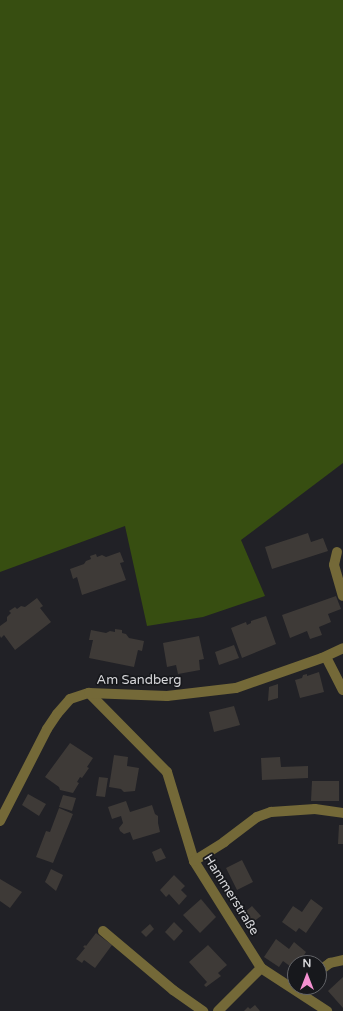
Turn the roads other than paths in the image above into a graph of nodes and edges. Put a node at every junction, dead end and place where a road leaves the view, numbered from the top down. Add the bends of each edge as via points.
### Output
1 (337, 552) dead end
2 (343, 596) edge
3 (343, 648) edge
4 (326, 657) junction
5 (343, 690) edge
6 (89, 693) junction
7 (343, 812) edge
8 (0, 821) edge
9 (194, 861) junction
10 (103, 931) dead end
11 (343, 960) edge
12 (327, 965) edge
13 (261, 968) junction
14 (287, 982) edge
15 (309, 995) edge
16 (203, 1011) edge
17 (218, 1011) edge
18 (327, 1011) edge

1 - 2 street via 334,565
3 - 4 street, Am Sandberg
4 - 5 street
4 - 6 street, Am Sandberg via 236,688 167,696
6 - 8 street, Am Sandberg via 70,699 57,714
6 - 9 street, Hammerstraße via 167,772
7 - 9 street via 315,809 271,812 257,817
9 - 13 street, Hammerstraße
10 - 16 street via 173,990
11 - 12 street
13 - 14 street, Hammerstraße
13 - 17 street
15 - 18 street, Hammerstraße

